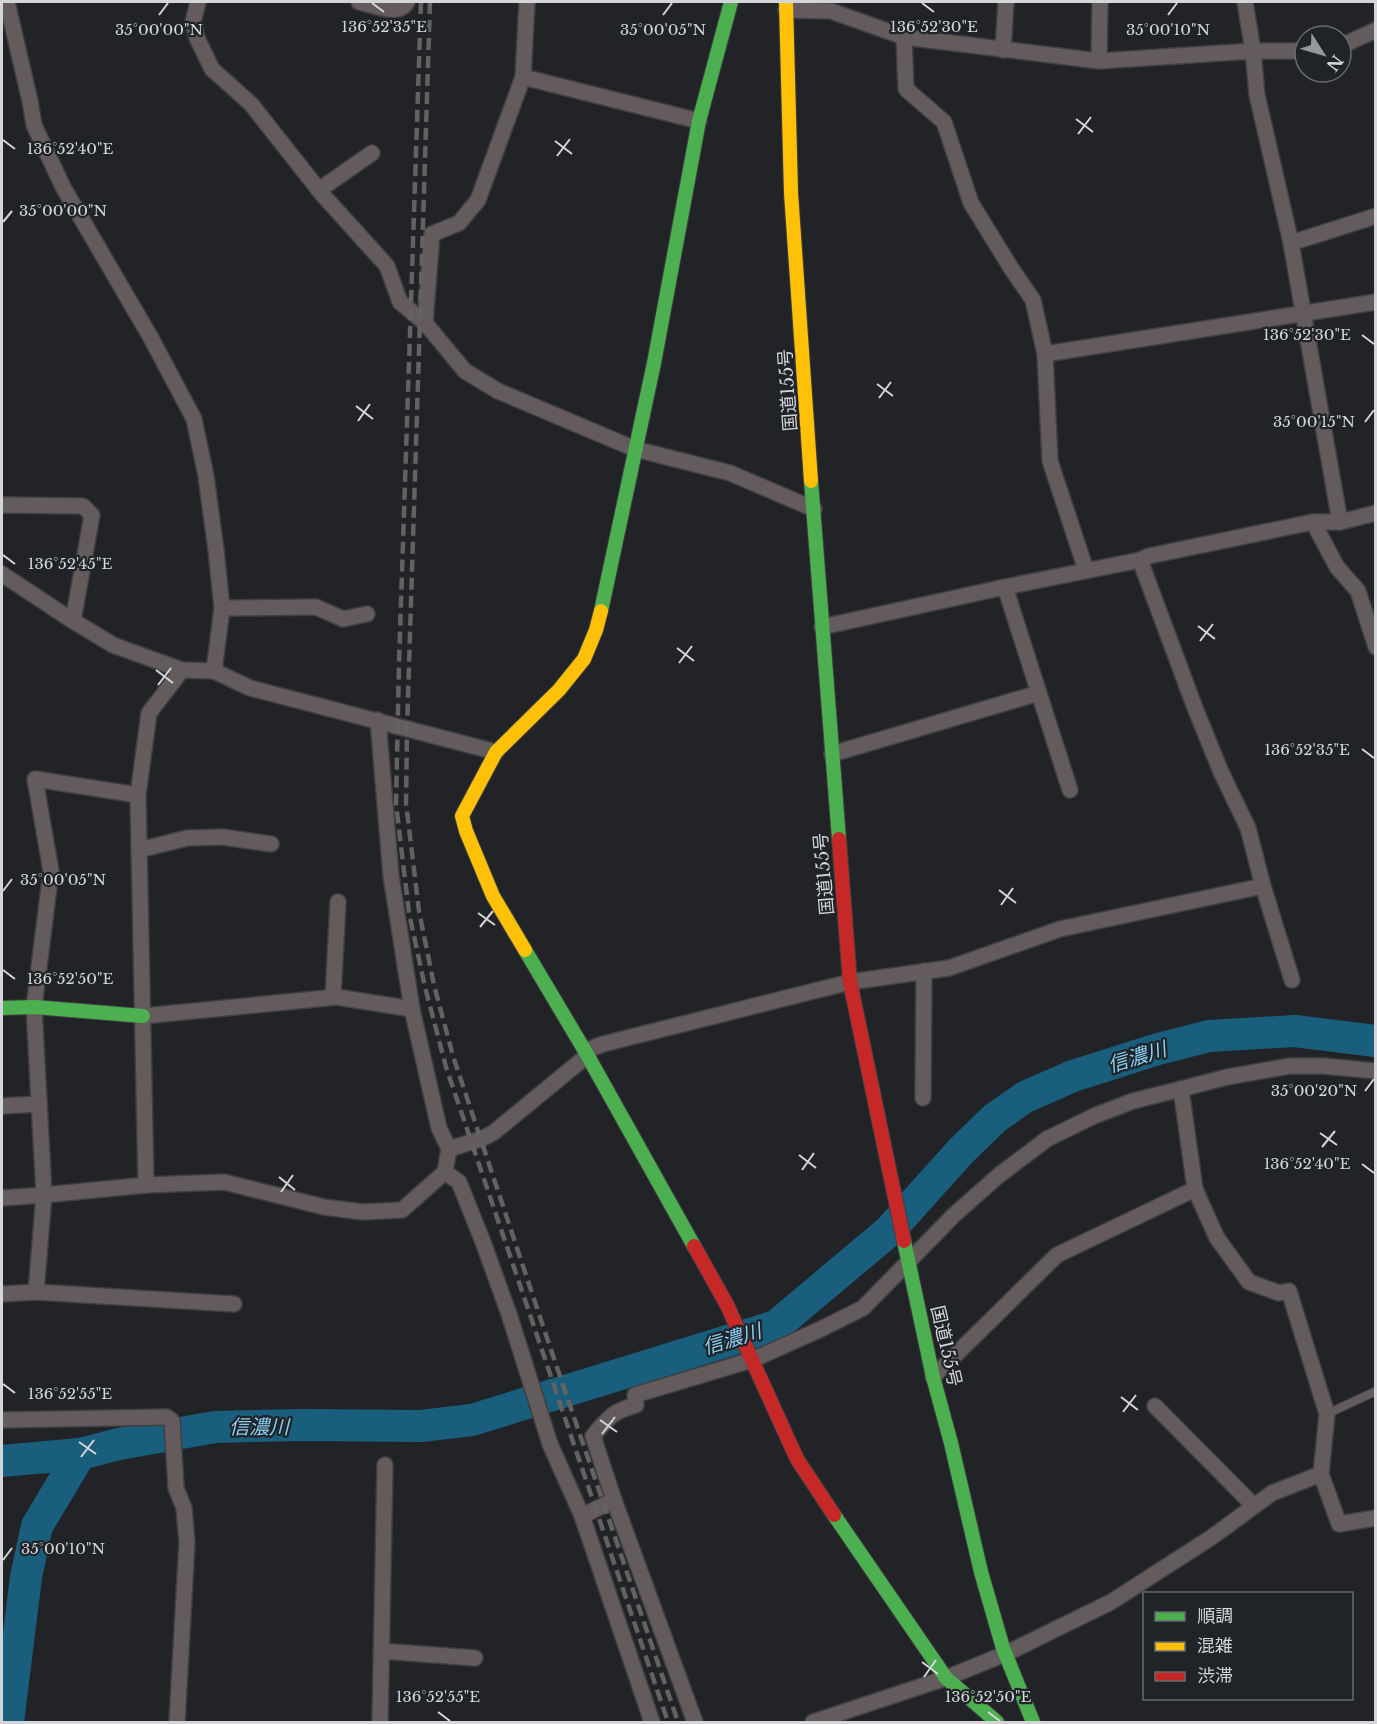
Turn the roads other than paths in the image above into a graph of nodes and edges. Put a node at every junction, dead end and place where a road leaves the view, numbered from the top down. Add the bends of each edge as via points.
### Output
1 (7, 2) edge
2 (198, 2) edge
3 (359, 2) edge
4 (407, 2) edge
5 (527, 2) edge
6 (731, 2) edge
7 (1006, 2) edge
8 (1100, 2) edge
9 (1245, 2) edge
10 (786, 6) edge
11 (1376, 30) edge
12 (904, 37) junction
13 (1353, 41) edge
14 (1003, 50) junction
15 (1253, 51) junction
16 (1293, 51) edge
17 (1099, 61) junction
18 (523, 77) junction
19 (699, 121) junction
20 (372, 153) dead end
21 (319, 190) junction
22 (1376, 216) edge
23 (1291, 243) junction
24 (1376, 302) edge
25 (1304, 314) junction
26 (424, 323) junction
27 (1045, 354) junction
28 (635, 449) junction
29 (2, 505) edge
30 (814, 509) junction
31 (1376, 513) edge
32 (1312, 522) junction
33 (1340, 522) junction
34 (1140, 560) junction
35 (1086, 570) junction
36 (2, 574) edge
37 (1005, 587) junction
38 (222, 608) junction
39 (367, 614) dead end
40 (73, 621) junction
41 (822, 627) junction
42 (1376, 647) edge
43 (182, 670) junction
44 (214, 671) junction
45 (1039, 693) junction
46 (378, 720) junction
47 (496, 752) junction
48 (832, 754) junction
49 (1070, 790) dead end
50 (138, 795) junction
51 (271, 844) dead end
52 (140, 850) junction
53 (1263, 886) junction
54 (338, 902) dead end
55 (924, 971) junction
56 (1292, 980) dead end
57 (850, 982) junction
58 (333, 997) junction
59 (33, 1007) junction
60 (2, 1008) edge
61 (412, 1009) junction
62 (143, 1016) junction
63 (586, 1053) junction
64 (1376, 1071) edge
65 (1181, 1089) junction
66 (923, 1098) dead end
67 (39, 1104) junction
68 (2, 1106) edge
69 (449, 1149) junction
70 (445, 1172) junction
71 (146, 1185) junction
72 (1195, 1189) junction
73 (44, 1195) junction
74 (2, 1197) edge
75 (908, 1260) junction
76 (36, 1292) junction
77 (2, 1294) edge
78 (234, 1304) dead end
79 (750, 1356) junction
80 (933, 1377) junction
81 (1376, 1391) edge
82 (1155, 1406) dead end
83 (1327, 1413) junction
84 (2, 1420) edge
85 (385, 1465) dead end
86 (1321, 1474) junction
87 (614, 1500) junction
88 (1254, 1506) junction
89 (582, 1516) junction
90 (1376, 1518) edge
91 (381, 1651) junction
92 (1005, 1654) junction
93 (475, 1658) dead end
94 (946, 1678) junction
95 (177, 1722) edge
96 (380, 1722) edge
97 (652, 1722) edge
98 (695, 1722) edge
99 (813, 1722) edge
100 (997, 1722) edge
101 (1033, 1722) edge

1 - 38 street via 34,125 63,187 152,338 194,419
2 - 21 street via 193,22 212,69 251,104
3 - 4 street via 397,10
5 - 18 street
6 - 19 main road
7 - 14 street
8 - 17 street
9 - 15 street
10 - 12 street via 831,11
10 - 30 main road, 国道155号 via 791,194
11 - 13 street
12 - 14 street
12 - 27 street via 906,89 944,122 971,203 1033,300
14 - 17 street
15 - 16 street
15 - 17 street
15 - 23 street via 1257,95
18 - 19 street
18 - 26 street via 478,200 459,223 432,234
19 - 28 main road
20 - 21 street
21 - 26 street via 387,266 400,302
22 - 23 street
23 - 25 street
24 - 25 street
25 - 27 street
25 - 33 street
26 - 28 street via 465,371 498,391
27 - 35 street via 1050,461
28 - 30 street via 730,474
28 - 47 main road via 606,590 584,659 559,690
29 - 40 street via 83,506 92,516
30 - 41 main road, 国道155号
31 - 33 street
32 - 33 street
32 - 34 street
32 - 42 street via 1337,567 1358,591
34 - 35 street
34 - 53 street via 1208,740 1248,828
35 - 37 street
36 - 40 street
37 - 41 street
37 - 45 street
38 - 39 street via 316,607 343,619
38 - 44 street
40 - 43 street via 113,645
41 - 48 main road, 国道155号
43 - 44 street
43 - 50 street via 149,713
44 - 46 street via 250,688
45 - 48 street
45 - 49 street
46 - 47 street
46 - 61 street via 391,876
47 - 63 main road via 462,816 466,831 493,896
48 - 57 main road, 国道155号
50 - 52 street
50 - 59 street via 35,779 51,871
51 - 52 street via 224,837 187,838
52 - 62 street
53 - 55 street via 1059,929 949,968
53 - 56 street
54 - 58 street
55 - 57 street
55 - 66 street
57 - 63 street via 603,1044
57 - 75 main road, 国道155号
58 - 61 street
58 - 62 street
59 - 60 main road
59 - 62 main road
59 - 67 street
61 - 69 street via 439,1128
62 - 71 street
63 - 69 street via 494,1133
63 - 79 main road via 727,1305
64 - 65 street via 1290,1066
65 - 72 street
65 - 75 street via 1132,1101 1047,1139 998,1176
67 - 68 street
67 - 73 street
69 - 70 street
70 - 71 street via 402,1210 363,1212 324,1207 224,1182
70 - 89 street via 459,1182 509,1314 550,1444
71 - 73 street
72 - 80 street via 1058,1256
72 - 83 street via 1217,1238 1249,1282 1279,1293 1289,1291
73 - 74 street
73 - 76 street
75 - 79 street via 863,1308
75 - 80 main road, 国道155号
76 - 77 street
76 - 78 street
79 - 87 street via 635,1395 636,1405 610,1416 593,1436
79 - 94 main road via 797,1459
80 - 92 main road, 国道155号
81 - 83 lane
82 - 88 street
83 - 86 street
84 - 95 street via 166,1417 172,1421 176,1488 184,1508 187,1542
85 - 91 street
86 - 88 street via 1272,1493
86 - 90 street via 1339,1524
87 - 89 street
87 - 98 street
88 - 92 street via 1111,1602
89 - 97 street
91 - 93 street
91 - 96 street
92 - 94 street
92 - 101 main road, 国道155号
94 - 99 street
94 - 100 main road

